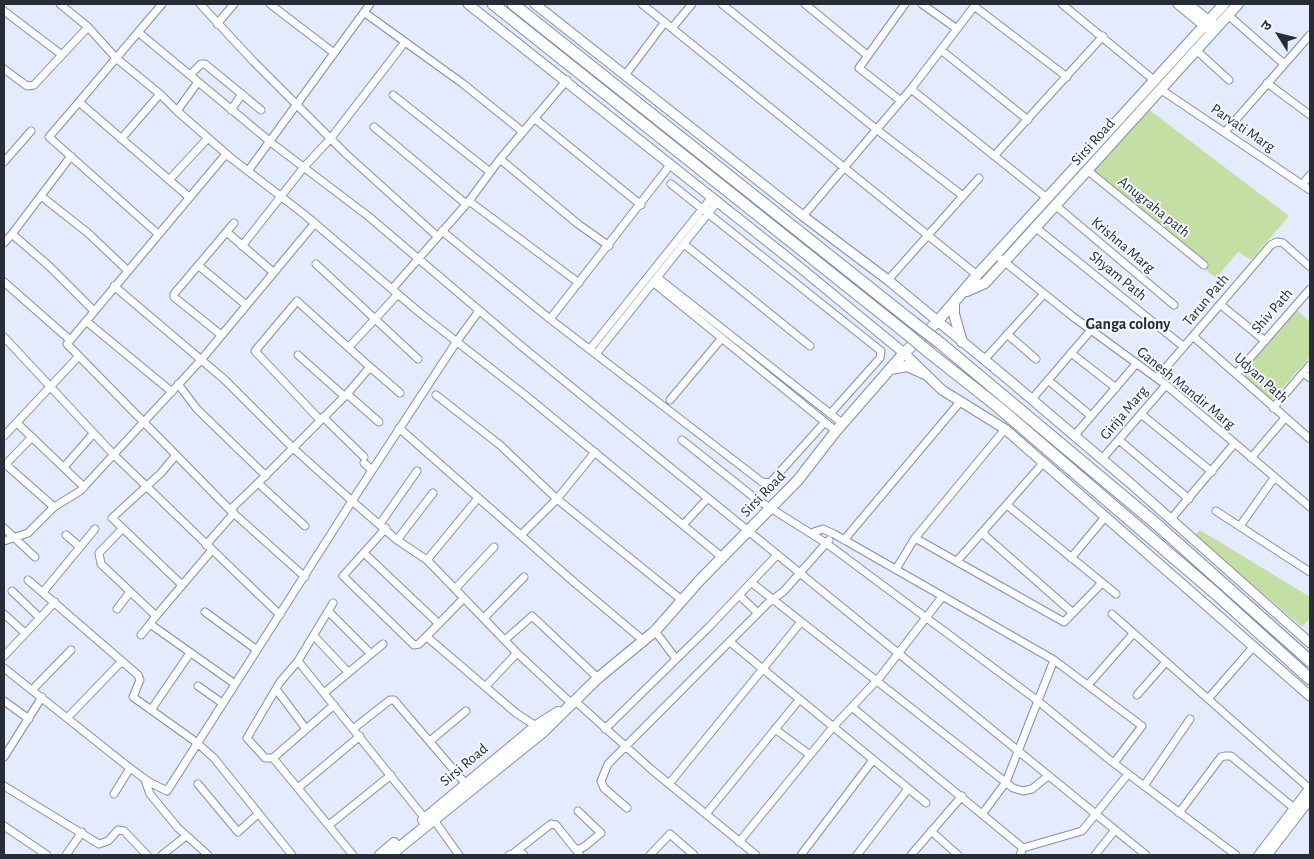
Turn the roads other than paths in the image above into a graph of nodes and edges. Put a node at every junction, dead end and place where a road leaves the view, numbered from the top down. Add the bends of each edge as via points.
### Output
1 (60, 4) edge
2 (162, 4) edge
3 (200, 4) edge
4 (234, 4) edge
5 (270, 4) edge
6 (370, 4) edge
7 (468, 4) edge
8 (493, 4) edge
9 (513, 4) edge
10 (535, 4) edge
11 (642, 4) edge
12 (692, 4) edge
13 (722, 4) edge
14 (805, 4) edge
15 (905, 4) edge
16 (922, 4) edge
17 (1062, 4) edge
18 (1178, 4) edge
19 (1188, 4) edge
20 (1224, 4) edge
21 (1238, 4) edge
22 (975, 5) edge
23 (4, 11) edge
24 (365, 13) junction
25 (1228, 15) junction
26 (664, 22) junction
27 (218, 24) junction
28 (88, 27) junction
29 (1210, 27) junction
30 (672, 28) junction
31 (957, 29) junction
32 (138, 32) junction
33 (1310, 35) edge
34 (1103, 36) junction
35 (405, 42) junction
36 (941, 50) junction
37 (1196, 50) junction
38 (334, 53) junction
39 (62, 55) junction
40 (867, 55) junction
41 (116, 58) junction
42 (1284, 64) junction
43 (4, 69) edge
44 (626, 74) junction
45 (190, 75) junction
46 (1067, 77) junction
47 (567, 80) junction
48 (1229, 80) dead end
49 (198, 82) junction
50 (1267, 83) junction
51 (1158, 85) junction
52 (911, 89) junction
53 (160, 94) junction
54 (242, 94) junction
55 (393, 95) dead end
56 (901, 101) junction
57 (78, 102) junction
58 (297, 104) junction
59 (231, 110) junction
60 (261, 110) dead end
61 (176, 111) junction
62 (1310, 115) edge
63 (534, 118) junction
64 (1028, 120) junction
65 (374, 127) dead end
66 (876, 129) junction
67 (30, 131) dead end
68 (522, 132) junction
69 (1226, 132) junction
70 (121, 138) junction
71 (208, 138) junction
72 (330, 138) junction
73 (270, 141) junction
74 (226, 154) junction
75 (71, 156) junction
76 (994, 156) junction
77 (500, 159) junction
78 (4, 162) edge
79 (671, 164) junction
80 (304, 167) junction
81 (844, 167) junction
82 (1087, 170) junction
83 (248, 172) junction
84 (490, 172) junction
85 (1310, 175) edge
86 (978, 178) dead end
87 (170, 180) junction
88 (671, 184) dead end
89 (1302, 185) junction
90 (1310, 190) edge
91 (41, 196) junction
92 (963, 196) junction
93 (189, 197) junction
94 (281, 197) junction
95 (715, 199) junction
96 (467, 202) junction
97 (1051, 202) junction
98 (641, 205) junction
99 (705, 211) junction
100 (803, 216) junction
101 (234, 222) dead end
102 (314, 223) junction
103 (1035, 227) junction
104 (157, 233) junction
105 (226, 233) junction
106 (440, 233) junction
107 (12, 234) junction
108 (928, 236) junction
109 (4, 243) edge
110 (684, 244) junction
111 (242, 246) junction
112 (609, 246) junction
113 (418, 257) junction
114 (1000, 258) junction
115 (316, 264) dead end
116 (1204, 265) dead end
117 (199, 266) junction
118 (1310, 267) edge
119 (127, 270) junction
120 (273, 272) junction
121 (976, 275) junction
122 (656, 280) junction
123 (888, 280) junction
124 (4, 282) edge
125 (579, 283) junction
126 (114, 286) junction
127 (1310, 289) edge
128 (395, 292) junction
129 (964, 292) junction
130 (1044, 294) junction
131 (954, 303) junction
132 (245, 304) junction
133 (1174, 305) dead end
134 (1221, 305) junction
135 (94, 310) junction
136 (479, 311) junction
137 (376, 318) junction
138 (550, 319) junction
139 (86, 321) junction
140 (937, 322) junction
141 (1091, 330) junction
142 (220, 334) junction
143 (1007, 334) junction
144 (1194, 337) junction
145 (722, 338) junction
146 (5, 340) edge
147 (70, 340) junction
148 (457, 341) junction
149 (1265, 341) junction
150 (962, 342) junction
151 (810, 346) dead end
152 (349, 347) junction
153 (1184, 347) junction
154 (593, 352) junction
155 (904, 353) junction
156 (1071, 353) junction
157 (298, 355) dead end
158 (79, 356) junction
159 (418, 359) dead end
160 (1036, 359) dead end
161 (201, 360) junction
162 (984, 360) junction
163 (1136, 364) junction
164 (1310, 365) edge
165 (370, 367) junction
166 (888, 371) junction
167 (1304, 373) junction
168 (925, 374) junction
169 (1236, 374) junction
170 (1157, 378) junction
171 (1310, 378) edge
172 (1048, 380) junction
173 (178, 384) junction
174 (1166, 385) junction
175 (49, 387) junction
176 (1116, 388) junction
177 (172, 392) junction
178 (400, 392) dead end
179 (436, 394) dead end
180 (345, 395) junction
181 (1032, 399) junction
182 (670, 400) dead end
183 (960, 402) junction
184 (1273, 408) junction
185 (830, 414) junction
186 (1141, 414) junction
187 (1091, 416) junction
188 (1285, 418) junction
189 (322, 419) junction
190 (17, 422) junction
191 (144, 422) junction
192 (379, 422) dead end
193 (825, 422) junction
194 (839, 427) junction
195 (399, 428) junction
196 (1005, 429) junction
197 (94, 434) junction
198 (1075, 435) junction
199 (4, 436) edge
200 (32, 437) junction
201 (1310, 438) edge
202 (682, 440) dead end
203 (1119, 440) junction
204 (1234, 444) junction
205 (292, 448) junction
206 (595, 452) junction
207 (114, 455) junction
208 (176, 455) junction
209 (1251, 458) junction
210 (1102, 459) junction
211 (1044, 462) junction
212 (5, 464) edge
213 (64, 467) junction
214 (372, 470) junction
215 (417, 471) dead end
216 (1212, 472) junction
217 (266, 476) junction
218 (1274, 478) junction
219 (258, 484) junction
220 (145, 486) junction
221 (84, 487) junction
222 (433, 493) dead end
223 (478, 498) junction
224 (557, 499) junction
225 (707, 499) junction
226 (1189, 500) junction
227 (352, 501) junction
228 (1007, 505) junction
229 (54, 507) junction
230 (770, 508) junction
231 (1310, 508) edge
232 (1216, 511) dead end
233 (232, 512) junction
234 (1106, 516) junction
235 (1171, 519) junction
236 (683, 525) junction
237 (305, 526) dead end
238 (383, 526) junction
239 (1240, 526) junction
240 (4, 528) edge
241 (123, 528) junction
242 (95, 529) dead end
243 (748, 532) junction
244 (811, 533) junction
245 (982, 533) junction
246 (521, 534) junction
247 (834, 534) junction
248 (66, 535) dead end
249 (915, 538) junction
250 (15, 539) junction
251 (398, 540) junction
252 (844, 540) junction
253 (4, 542) edge
254 (826, 544) junction
255 (80, 547) junction
256 (494, 547) dead end
257 (209, 548) junction
258 (364, 553) junction
259 (777, 555) junction
260 (35, 556) dead end
261 (723, 558) junction
262 (1071, 558) junction
263 (426, 560) junction
264 (957, 561) junction
265 (896, 569) junction
266 (1310, 572) edge
267 (799, 573) junction
268 (305, 577) junction
269 (524, 577) dead end
270 (28, 580) dead end
271 (752, 583) junction
272 (1102, 583) junction
273 (182, 585) junction
274 (455, 589) junction
275 (12, 591) dead end
276 (43, 592) junction
277 (130, 592) junction
278 (1116, 594) dead end
279 (740, 596) junction
280 (942, 597) junction
281 (464, 598) junction
282 (772, 599) junction
283 (683, 601) junction
284 (55, 602) junction
285 (333, 603) dead end
286 (117, 609) dead end
287 (205, 612) dead end
288 (329, 612) junction
289 (758, 613) junction
290 (1073, 613) junction
291 (4, 614) edge
292 (1112, 614) dead end
293 (280, 615) junction
294 (156, 616) junction
295 (485, 617) junction
296 (40, 618) junction
297 (925, 619) junction
298 (802, 622) junction
299 (150, 624) junction
300 (439, 624) junction
301 (655, 631) junction
302 (25, 633) junction
303 (1133, 634) junction
304 (141, 635) dead end
305 (314, 636) junction
306 (427, 637) junction
307 (506, 639) junction
308 (644, 640) junction
309 (730, 642) junction
310 (1310, 643) edge
311 (383, 644) dead end
312 (1254, 646) junction
313 (70, 650) dead end
314 (257, 650) junction
315 (190, 653) junction
316 (518, 653) junction
317 (898, 653) junction
318 (370, 654) junction
319 (4, 656) edge
320 (676, 659) junction
321 (1054, 660) junction
322 (122, 661) junction
323 (298, 661) junction
324 (1310, 661) edge
325 (1166, 662) junction
326 (4, 668) edge
327 (762, 670) junction
328 (348, 672) junction
329 (598, 678) junction
330 (1310, 679) edge
331 (876, 680) junction
332 (235, 684) junction
333 (1088, 685) junction
334 (198, 686) dead end
335 (486, 686) junction
336 (276, 689) junction
337 (32, 690) junction
338 (324, 693) junction
339 (1137, 695) dead end
340 (1310, 696) edge
341 (42, 697) junction
342 (1208, 699) junction
343 (799, 700) junction
344 (4, 701) edge
345 (1038, 701) junction
346 (573, 702) junction
347 (222, 703) junction
348 (334, 705) junction
349 (853, 708) junction
350 (151, 710) junction
351 (466, 711) dead end
352 (68, 717) junction
353 (28, 719) junction
354 (1190, 719) dead end
355 (536, 726) junction
356 (833, 727) junction
357 (306, 729) junction
358 (353, 729) junction
359 (605, 729) junction
360 (775, 729) junction
361 (360, 736) junction
362 (430, 741) junction
363 (196, 742) junction
364 (626, 748) junction
365 (1019, 752) junction
366 (810, 756) junction
367 (4, 757) edge
368 (273, 758) junction
369 (873, 760) junction
370 (1114, 763) junction
371 (130, 768) junction
372 (1128, 774) junction
373 (391, 775) junction
374 (1048, 776) junction
375 (145, 779) junction
376 (1006, 782) junction
377 (465, 783) junction
378 (198, 784) dead end
379 (669, 784) junction
380 (4, 786) edge
381 (1144, 786) junction
382 (298, 788) junction
383 (908, 789) junction
384 (1310, 789) edge
385 (114, 794) dead end
386 (962, 796) junction
387 (1310, 799) edge
388 (926, 803) dead end
389 (627, 808) dead end
390 (1295, 809) junction
391 (578, 811) dead end
392 (983, 813) junction
393 (1179, 813) junction
394 (258, 814) junction
395 (706, 814) junction
396 (1095, 814) junction
397 (429, 820) junction
398 (329, 825) junction
399 (4, 826) edge
400 (1115, 830) junction
401 (82, 832) junction
402 (931, 832) junction
403 (186, 836) junction
404 (740, 842) junction
405 (1022, 852) edge
406 (578, 853) edge
407 (512, 854) edge
408 (47, 855) edge
409 (66, 855) edge
410 (147, 855) edge
411 (162, 855) edge
412 (208, 855) edge
413 (292, 855) edge
414 (353, 855) edge
415 (380, 855) edge
416 (390, 855) edge
417 (459, 855) edge
418 (524, 855) edge
419 (650, 855) edge
420 (694, 855) edge
421 (756, 855) edge
422 (801, 855) edge
423 (857, 855) edge
424 (910, 855) edge
425 (958, 855) edge
426 (1095, 855) edge
427 (1146, 855) edge
428 (1236, 855) edge
429 (1260, 855) edge
430 (1267, 855) edge

1 - 28 street
2 - 32 street
3 - 27 street
4 - 27 street
5 - 38 street
6 - 24 street
7 - 47 street
8 - 330 highway, bridge via 1004,412
9 - 324 highway, bridge via 940,343 1154,522
10 - 44 street
11 - 26 street
12 - 30 street
13 - 66 street
14 - 40 street
15 - 40 street
16 - 31 street
17 - 34 street, Parvati Marg
18 - 29 street
19 - 29 street
20 - 29 main road, Sirsi Road
21 - 25 main road, Sirsi Road
22 - 31 street
22 - 46 street
23 - 39 street
24 - 35 street
24 - 38 street
25 - 29 main road, Sirsi Road
25 - 42 street
26 - 30 street
26 - 44 street
27 - 58 street
28 - 39 street
28 - 41 street
29 - 37 main road, Sirsi Road
29 - 51 main road, Sirsi Road
30 - 81 street
31 - 36 street
32 - 41 street
32 - 45 street
33 - 42 street
34 - 46 street
34 - 51 street, Parvati Marg
35 - 68 street
35 - 72 street
36 - 52 street
36 - 64 street
37 - 48 street
37 - 51 main road, Sirsi Road
38 - 58 street
39 - 43 street via 30,86
40 - 56 street via 860,71
41 - 53 street
41 - 57 street
42 - 50 street
44 - 100 street
45 - 49 street
45 - 54 street via 203,63
46 - 64 street
47 - 63 street
47 - 79 street
49 - 59 street
49 - 61 street
50 - 62 street
50 - 69 street
51 - 69 street, Parvati Marg
51 - 82 main road, Sirsi Road
51 - 97 main road, Sirsi Road
52 - 56 street
52 - 76 street, Krishna Marg
53 - 61 street
53 - 70 street
54 - 59 street
54 - 60 street
55 - 84 street
56 - 66 street
57 - 70 street
57 - 75 street via 49,137
58 - 72 street
58 - 73 street
59 - 73 street
61 - 71 street
63 - 68 street
63 - 98 street
64 - 76 street
65 - 96 street
66 - 81 street
66 - 92 street
67 - 78 street
68 - 77 street
69 - 89 street, Parvati Marg
70 - 87 street
71 - 74 street
71 - 87 street
72 - 80 street
72 - 106 street
73 - 80 street
73 - 83 street
74 - 83 street
74 - 93 street
75 - 91 street
75 - 104 street
76 - 97 street, Krishna Marg
77 - 84 street
77 - 112 street
79 - 95 street
79 - 98 street
80 - 94 street
80 - 113 street
81 - 100 street
81 - 108 street
82 - 97 main road, Sirsi Road
82 - 116 street, Anugraha path
83 - 94 street
84 - 96 street
85 - 89 street
86 - 92 street
87 - 93 street
88 - 99 street
89 - 90 street, Parvati Marg
91 - 107 street
91 - 119 street
92 - 108 street
93 - 104 street
94 - 102 street
94 - 111 street
95 - 99 street
95 - 155 street
96 - 106 street
96 - 125 street
97 - 103 main road, Sirsi Road
97 - 114 main road, Sirsi Road
97 - 133 street, Krishna Marg
98 - 112 street
99 - 110 street
99 - 154 street
99 - 185 street via 881,351 880,358
100 - 123 street
101 - 105 street
102 - 120 street
102 - 128 street
103 - 114 main road, Sirsi Road
103 - 153 street, Shyam Path
104 - 119 street
105 - 111 street
105 - 117 street
106 - 113 street
106 - 138 street
107 - 109 street
107 - 135 street
108 - 121 street
108 - 123 street
110 - 122 street
110 - 151 street
111 - 120 street
112 - 125 street
113 - 128 street
113 - 136 street
114 - 121 main road, Sirsi Road
114 - 129 main road, Sirsi Road via 985,282
114 - 130 street, Ganesh Mandir Marg
115 - 137 street
117 - 132 street
117 - 142 street via 174,297
118 - 134 street, Tarun Path via 1277,242
119 - 126 street
120 - 132 street
121 - 129 main road, Sirsi Road
122 - 145 street
122 - 154 street
122 - 185 street
123 - 140 street
124 - 147 street
125 - 138 street
126 - 135 street
126 - 161 street
127 - 149 street, Shiv Path
128 - 137 street
128 - 148 street
129 - 131 main road, Sirsi Road
130 - 141 street, Ganesh Mandir Marg
130 - 143 street
131 - 140 main road, Sirsi Road
131 - 150 main road
132 - 142 street
134 - 144 street, Tarun Path
134 - 149 street
135 - 139 street
136 - 148 street
136 - 225 street
137 - 152 street
137 - 159 street
138 - 154 street
139 - 147 street
139 - 177 street
140 - 150 street
140 - 155 main road, Sirsi Road
141 - 156 street
141 - 163 street, Ganesh Mandir Marg
142 - 161 street
143 - 160 street
143 - 162 street
144 - 153 street, Tarun Path
144 - 169 street, Udyan Path
145 - 182 street
145 - 193 street
146 - 175 street
147 - 158 street via 67,344
148 - 195 street
148 - 206 street
149 - 169 street, Shiv Path
150 - 162 street
152 - 165 street
152 - 189 street via 297,301 256,351
153 - 170 street, Tarun Path
154 - 193 street via 767,484
155 - 166 main road, Sirsi Road
155 - 168 street
156 - 172 street
156 - 176 street
157 - 180 street
158 - 175 street
158 - 191 street
161 - 173 street
161 - 205 street
162 - 181 street
163 - 170 street, Ganesh Mandir Marg
163 - 176 street
164 - 167 street
165 - 178 street
165 - 180 street
166 - 168 main road via 907,366
166 - 194 main road, Sirsi Road
167 - 171 street
167 - 184 street
168 - 183 street
169 - 184 street, Udyan Path
170 - 174 street, Ganesh Mandir Marg
172 - 181 street
172 - 187 street
173 - 177 street
173 - 217 street via 197,409
174 - 186 street, Girija Marg
174 - 204 street, Ganesh Mandir Marg
175 - 190 street
175 - 197 street
176 - 187 street
177 - 191 street
179 - 224 street via 500,445
180 - 189 street
180 - 192 street
181 - 198 street
183 - 196 street
183 - 252 street
184 - 188 street, Udyan Path
185 - 194 street
186 - 203 street, Girija Marg
186 - 216 street
187 - 198 street
188 - 201 street, Udyan Path
188 - 209 street
189 - 205 street
189 - 214 street
190 - 199 street
190 - 200 street
191 - 207 street
191 - 208 street
193 - 194 street
194 - 230 main road, Sirsi Road via 798,480
195 - 214 street
195 - 223 street
196 - 211 street
196 - 249 street
197 - 207 street
197 - 213 street
198 - 210 street
200 - 212 street
200 - 213 street
202 - 230 street
203 - 210 street, Girija Marg
203 - 226 street
204 - 209 street, Ganesh Mandir Marg
204 - 216 street
205 - 217 street
205 - 227 street
206 - 224 street
206 - 236 street
207 - 220 street
207 - 221 street
208 - 220 street
208 - 233 street
209 - 218 street, Ganesh Mandir Marg
210 - 235 street
211 - 228 street
211 - 234 street
212 - 229 street
213 - 221 street
214 - 227 street
215 - 238 street
216 - 226 street
217 - 219 street
218 - 231 street, Ganesh Mandir Marg
218 - 239 street
219 - 233 street
219 - 237 street
220 - 241 street via 112,518
220 - 257 street
221 - 229 street
222 - 251 street
223 - 246 street
223 - 263 street
224 - 246 street
224 - 283 street
225 - 236 street
225 - 243 street
226 - 235 street
227 - 238 street
227 - 268 street
228 - 245 street
228 - 262 street
229 - 250 street via 34,529
230 - 243 main road, Sirsi Road
230 - 244 street
232 - 239 street
233 - 257 street
233 - 268 street
234 - 262 street
234 - 312 street
235 - 310 street
236 - 261 street
238 - 251 street
238 - 258 street
239 - 266 street
240 - 250 street
241 - 273 street
241 - 277 street via 99,553 101,564
242 - 255 street
243 - 259 street
243 - 261 main road, Sirsi Road
244 - 247 street via 823,529
244 - 254 street
245 - 264 street
245 - 290 street
246 - 308 street
247 - 252 street
247 - 254 street
248 - 255 street
249 - 264 street
249 - 265 street
250 - 253 street
250 - 260 street
251 - 263 street
252 - 265 street
254 - 267 street
254 - 297 street
255 - 276 street
256 - 274 street
257 - 273 street
257 - 293 street
258 - 300 street
258 - 306 street via 343,576 414,645
259 - 267 street
259 - 271 street
261 - 283 main road, Sirsi Road
262 - 272 street
263 - 274 street
264 - 290 street via 1064,622
265 - 280 street
267 - 282 street via 784,591
267 - 317 street
268 - 293 street
269 - 295 street
270 - 276 street
271 - 279 street
271 - 282 street
272 - 278 street
272 - 290 street
273 - 294 street
274 - 281 street
275 - 296 street
276 - 284 street
277 - 286 street
277 - 294 street
279 - 289 street
279 - 320 street
280 - 297 street
280 - 321 street
281 - 295 street
281 - 300 street
282 - 289 street
282 - 298 street
283 - 301 main road, Sirsi Road
284 - 296 street
284 - 322 street
285 - 288 street
287 - 314 street
288 - 305 street
288 - 318 street
289 - 309 street
291 - 302 street
292 - 303 street
293 - 314 street
294 - 299 street
295 - 307 street
296 - 302 street
297 - 317 street
297 - 345 street
298 - 327 street
298 - 331 street
299 - 304 street
299 - 315 street
300 - 306 street
301 - 308 main road, Sirsi Road
301 - 320 street
302 - 319 street
303 - 325 street
303 - 333 street
305 - 323 street
305 - 328 street
306 - 335 street
307 - 316 street
307 - 329 street via 532,616
308 - 329 main road, Sirsi Road
309 - 327 street
309 - 364 street
311 - 318 street
312 - 340 street
312 - 342 street
313 - 337 street
314 - 332 street
315 - 332 street
315 - 350 street
316 - 335 street
316 - 346 street
317 - 331 street
317 - 365 street
318 - 328 street
320 - 359 street
321 - 333 street
321 - 345 street
322 - 350 street via 140,680 132,697
322 - 352 street
323 - 336 street
323 - 338 street
325 - 339 street
325 - 342 street
326 - 337 street
327 - 343 street
327 - 379 street
328 - 338 street
329 - 346 main road, Sirsi Road
331 - 349 street
331 - 376 street
332 - 347 street
333 - 370 street via 1142,726
334 - 347 street
335 - 355 street via 516,714
336 - 357 street
336 - 368 street via 247,738 265,758
337 - 341 street
338 - 348 street
341 - 352 street
341 - 353 street
342 - 384 street
343 - 356 street
343 - 360 street
344 - 353 street
345 - 365 street
345 - 370 street
346 - 355 main road, Sirsi Road
346 - 359 street
346 - 397 main road, Sirsi Road via 544,732
347 - 363 street
348 - 357 street
348 - 358 street
349 - 356 street
349 - 386 street
350 - 363 street
351 - 362 street
352 - 371 street
353 - 367 street
354 - 381 street
355 - 377 main road, Sirsi Road
356 - 366 street
356 - 369 street
357 - 368 street
358 - 361 street
358 - 362 street via 394,700
359 - 364 street
360 - 366 street
360 - 395 street
361 - 373 street
361 - 382 street
362 - 377 street
363 - 375 street via 167,791
363 - 394 street via 214,758
364 - 379 street
364 - 389 street via 608,764 602,781 604,788
365 - 374 street
365 - 376 street
366 - 404 street
368 - 382 street
369 - 383 street
369 - 422 street
370 - 372 street
371 - 375 street
371 - 385 street
372 - 381 street
372 - 396 street
373 - 397 street
373 - 398 street
374 - 376 street via 1032,789 1023,791
374 - 396 street
375 - 403 street via 150,794
376 - 392 street
377 - 397 main road, Sirsi Road
378 - 394 street via 238,832
379 - 395 street
380 - 401 street
381 - 393 street
382 - 398 street
383 - 388 street
383 - 423 street
384 - 390 street
386 - 392 street
386 - 402 street
387 - 430 street
390 - 393 street via 1231,756 1225,756 1220,757
390 - 429 street
391 - 406 street via 601,833
392 - 405 street
393 - 428 street
394 - 413 street
395 - 404 street
396 - 400 street
396 - 405 street via 1082,831
397 - 415 main road, Sirsi Road
397 - 416 main road, Sirsi Road
397 - 417 street
398 - 414 street
399 - 408 street
400 - 426 street
400 - 427 street
401 - 409 street
401 - 410 street via 103,844 120,829
402 - 424 street
402 - 425 street
403 - 411 street
403 - 412 street
404 - 421 street
406 - 407 street via 552,824
407 - 418 street
419 - 420 street via 670,834

